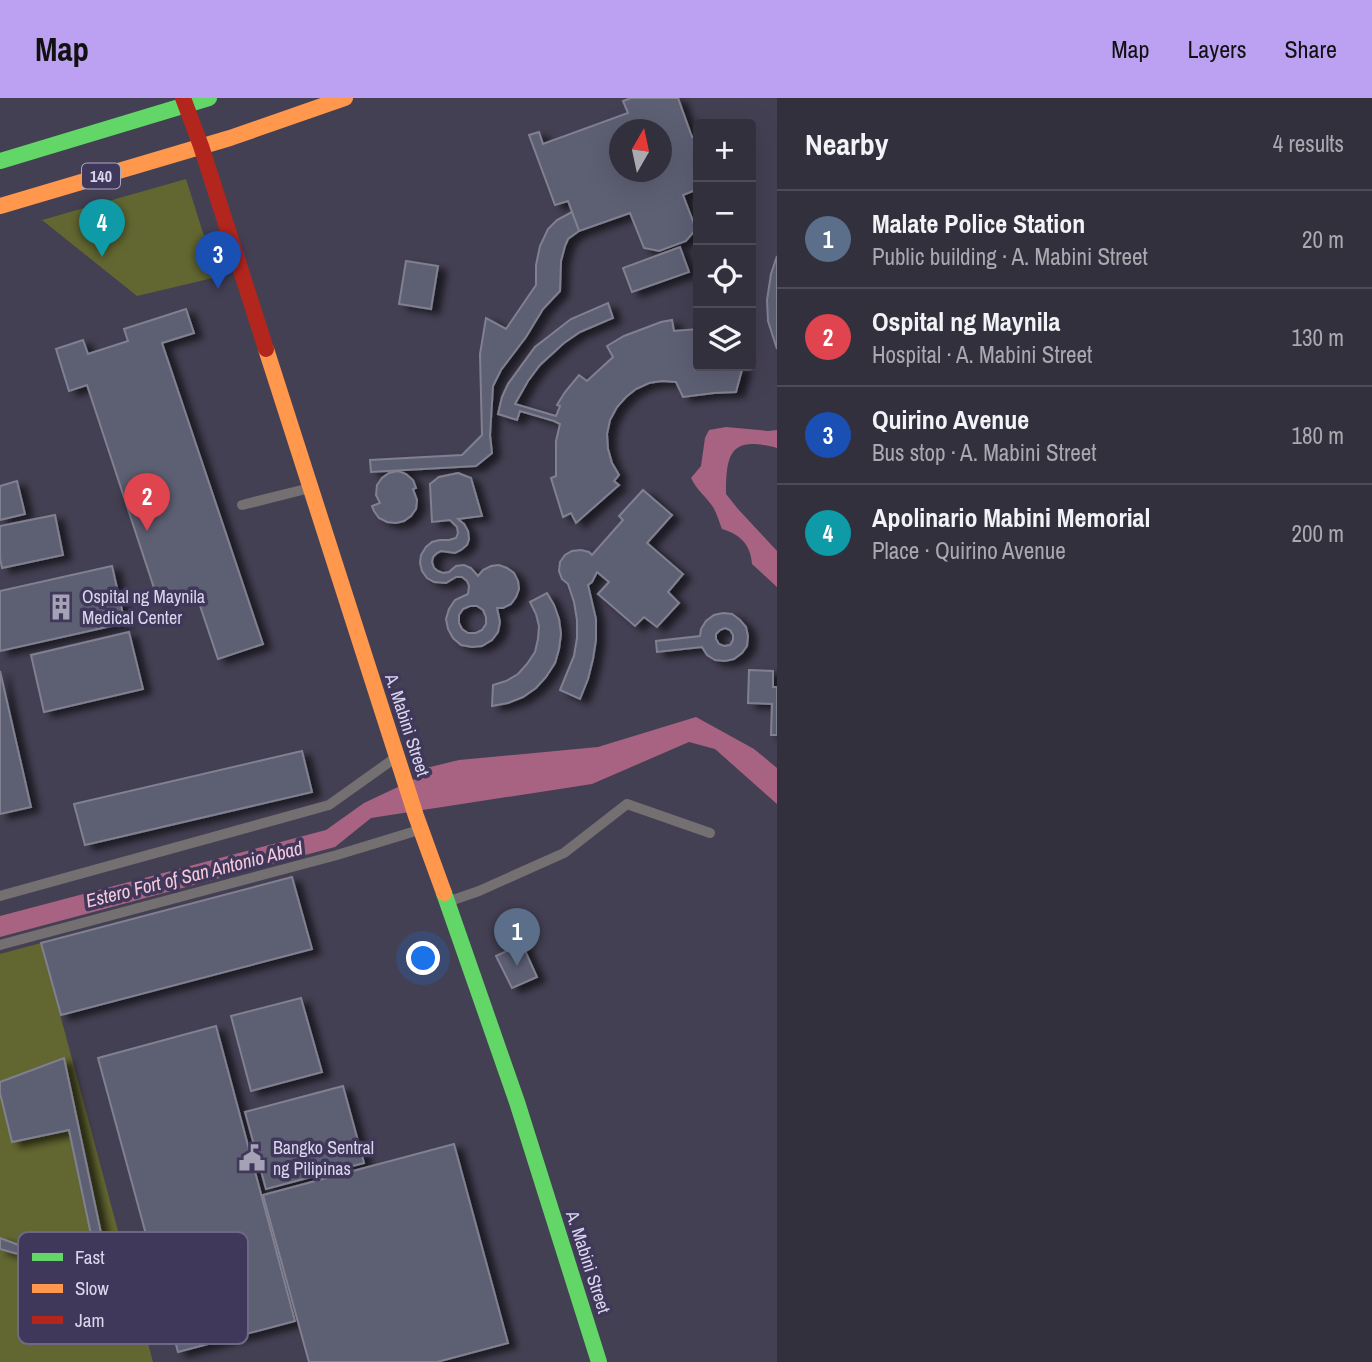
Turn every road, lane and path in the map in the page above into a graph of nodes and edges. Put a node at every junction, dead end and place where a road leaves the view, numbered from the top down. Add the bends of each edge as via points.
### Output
1 (209, 98) edge
2 (345, 98) edge
3 (185, 102) edge
4 (201, 146) junction
5 (0, 161) edge
6 (0, 206) edge
7 (310, 488) junction
8 (242, 505) dead end
9 (397, 756) junction
10 (418, 823) junction
11 (710, 834) dead end
12 (0, 896) edge
13 (447, 902) junction
14 (0, 945) edge
15 (599, 1362) edge

1 - 3 main road, 140
2 - 4 main road, 140
3 - 4 main road, A. Mabini Street
3 - 5 main road, 140
4 - 6 main road, 140
4 - 7 main road, A. Mabini Street
7 - 8 lane
7 - 9 main road, A. Mabini Street
9 - 10 main road, A. Mabini Street
9 - 12 lane via 329,805
10 - 13 main road, A. Mabini Street
10 - 14 lane via 337,855
11 - 13 lane via 627,804 564,853
13 - 15 main road, A. Mabini Street via 517,1102

